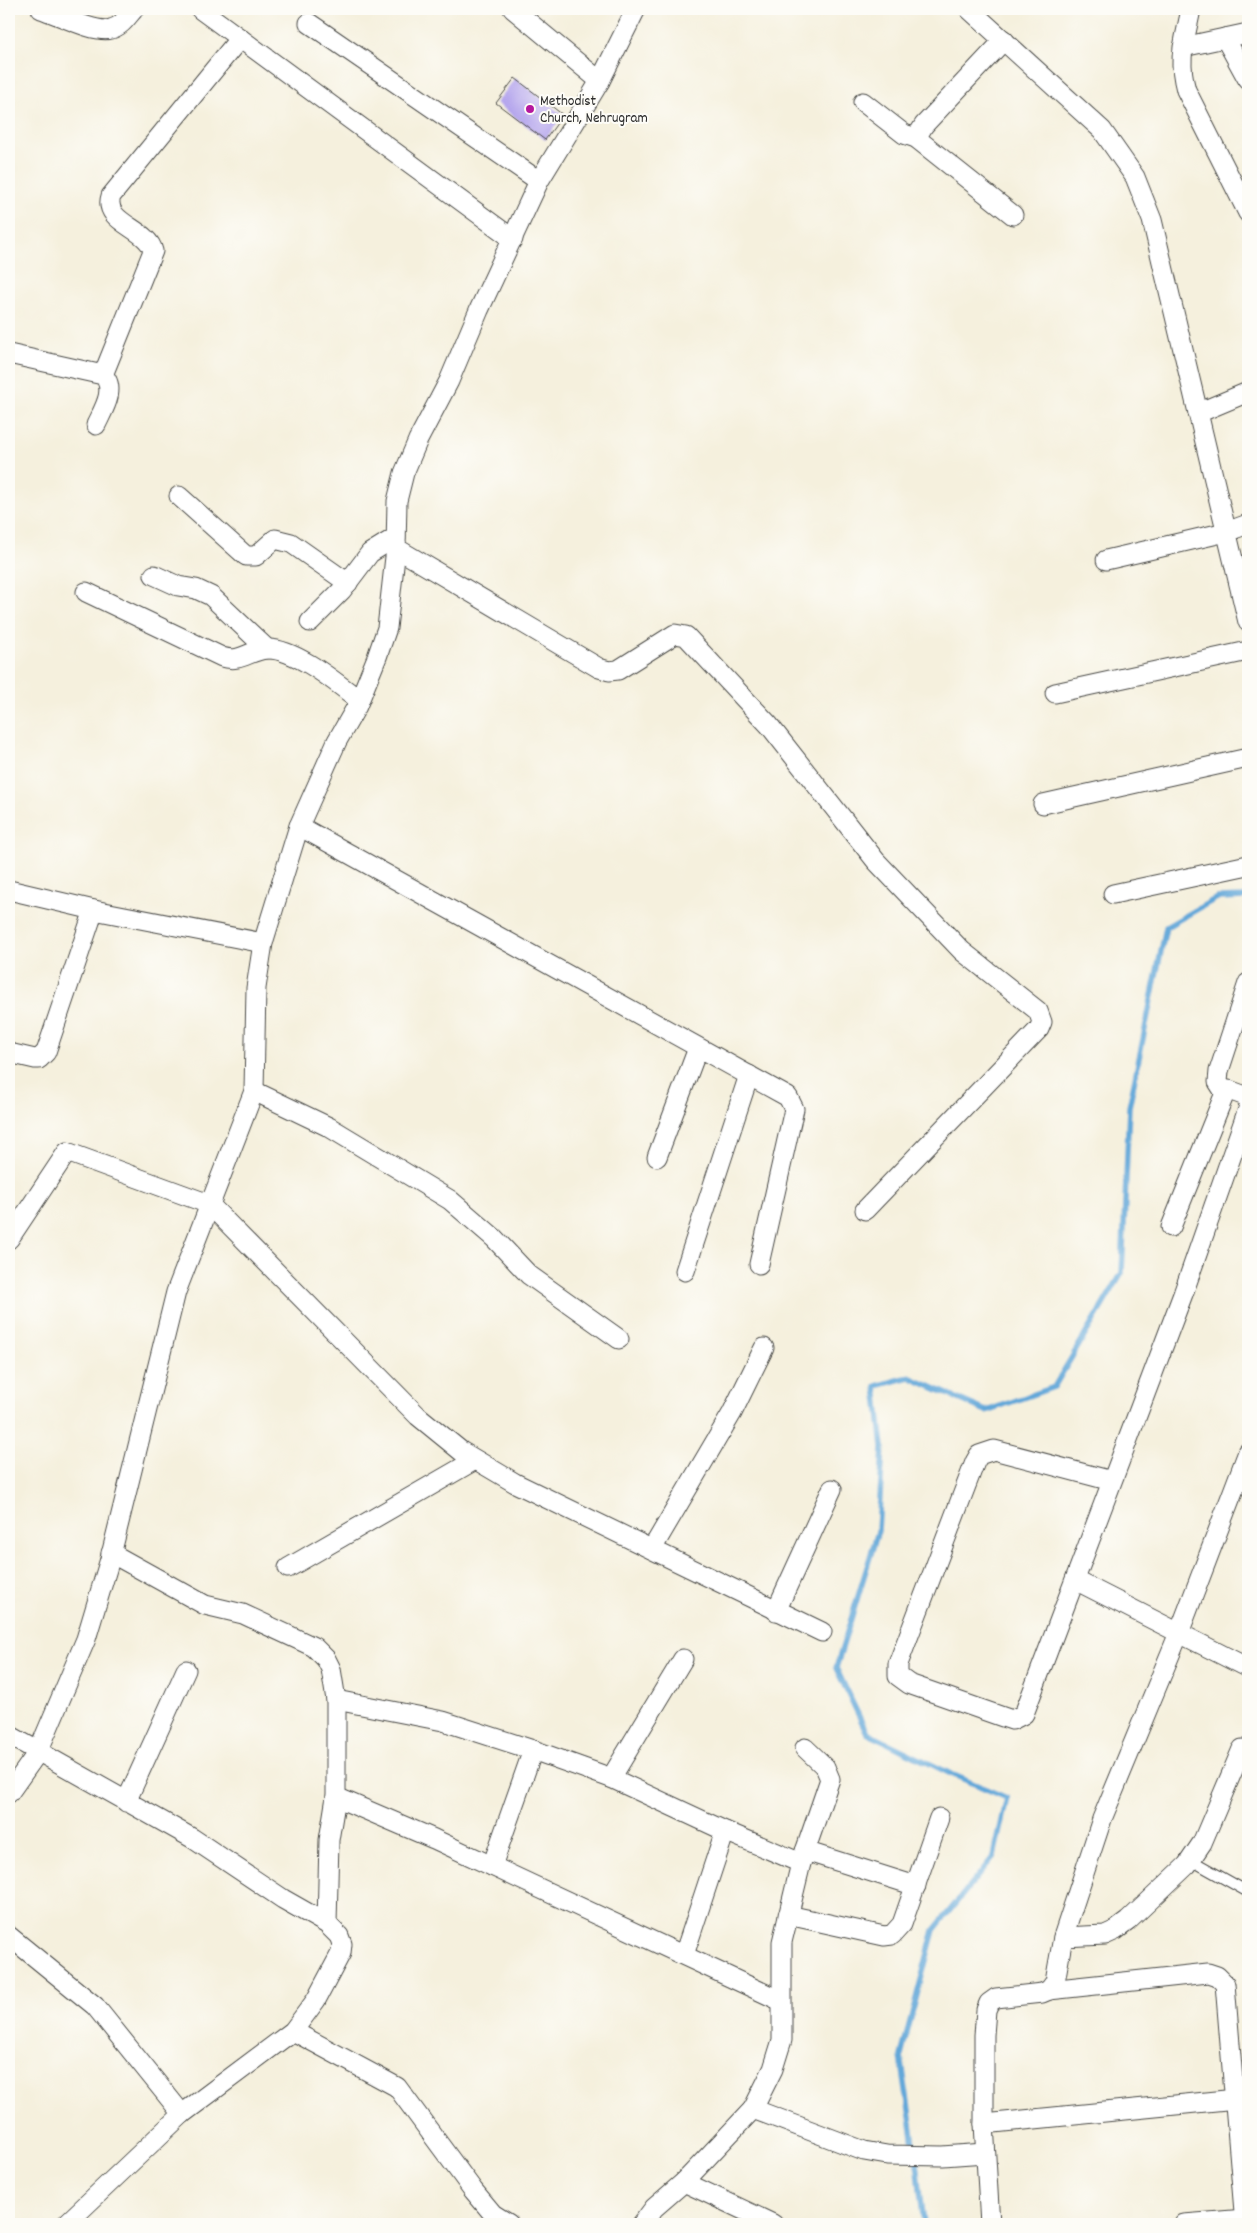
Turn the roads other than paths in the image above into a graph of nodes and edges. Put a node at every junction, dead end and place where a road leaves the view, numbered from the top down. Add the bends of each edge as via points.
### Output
1 (41, 9) edge
2 (134, 9) edge
3 (200, 9) edge
4 (513, 9) edge
5 (636, 9) edge
6 (969, 9) edge
7 (1191, 9) edge
8 (309, 23) dead end
9 (1248, 33) edge
10 (240, 38) junction
11 (1225, 38) junction
12 (1004, 40) junction
13 (1183, 47) junction
14 (1248, 80) edge
15 (600, 81) junction
16 (863, 102) dead end
17 (916, 138) junction
18 (539, 182) junction
19 (1248, 213) edge
20 (1013, 215) dead end
21 (513, 239) junction
22 (9, 354) edge
23 (103, 375) junction
24 (1248, 392) edge
25 (1198, 413) junction
26 (96, 425) dead end
27 (178, 496) dead end
28 (1248, 524) edge
29 (1226, 532) junction
30 (396, 542) junction
31 (1106, 560) dead end
32 (154, 575) dead end
33 (348, 583) junction
34 (86, 592) dead end
35 (310, 622) dead end
36 (1248, 622) edge
37 (267, 649) junction
38 (1248, 651) edge
39 (1055, 694) dead end
40 (359, 700) junction
41 (1248, 758) edge
42 (1043, 804) dead end
43 (299, 826) junction
44 (1248, 865) edge
45 (9, 890) edge
46 (1113, 894) dead end
47 (94, 910) junction
48 (263, 942) junction
49 (1248, 983) edge
50 (698, 1048) junction
51 (9, 1053) edge
52 (749, 1075) junction
53 (254, 1091) junction
54 (1225, 1093) junction
55 (1248, 1097) edge
56 (1248, 1109) edge
57 (657, 1157) dead end
58 (209, 1204) junction
59 (865, 1210) dead end
60 (1171, 1227) dead end
61 (9, 1239) edge
62 (759, 1264) dead end
63 (686, 1271) dead end
64 (619, 1338) dead end
65 (764, 1348) dead end
66 (1248, 1452) edge
67 (475, 1460) junction
68 (1112, 1482) junction
69 (832, 1489) dead end
70 (652, 1549) junction
71 (111, 1553) junction
72 (288, 1568) dead end
73 (1075, 1580) junction
74 (776, 1610) junction
75 (822, 1632) dead end
76 (1179, 1633) junction
77 (683, 1659) dead end
78 (1248, 1668) edge
79 (186, 1670) dead end
80 (336, 1700) junction
81 (9, 1735) edge
82 (804, 1748) dead end
83 (1242, 1749) dead end
84 (533, 1750) junction
85 (38, 1752) junction
86 (611, 1778) junction
87 (9, 1793) edge
88 (336, 1797) junction
89 (126, 1802) junction
90 (939, 1818) dead end
91 (725, 1832) junction
92 (803, 1857) junction
93 (1190, 1860) junction
94 (492, 1866) junction
95 (916, 1886) junction
96 (1248, 1892) edge
97 (788, 1915) junction
98 (327, 1924) junction
99 (9, 1936) edge
100 (1064, 1937) junction
101 (684, 1955) junction
102 (1049, 1990) junction
103 (781, 2001) junction
104 (293, 2031) junction
105 (1236, 2099) junction
106 (754, 2110) junction
107 (182, 2114) junction
108 (984, 2124) junction
109 (985, 2153) junction
110 (684, 2182) junction
111 (1245, 2222) edge
112 (66, 2224) edge
113 (509, 2224) edge
114 (642, 2224) edge
115 (774, 2224) edge
116 (990, 2224) edge
117 (1184, 2224) edge

1 - 2 street via 93,28 110,30 123,23
3 - 10 street
4 - 15 street
5 - 15 street
6 - 12 street
7 - 13 street
8 - 18 street
9 - 11 street
10 - 21 street
10 - 23 street via 111,196 109,205 115,216 148,241 153,251
11 - 13 street
11 - 14 street
12 - 17 street via 924,125
12 - 25 street via 1102,130 1135,177 1152,220
13 - 19 street via 1180,61 1186,90
15 - 18 street
16 - 17 street via 904,134
17 - 20 street
18 - 21 street
21 - 30 street via 404,473 396,500
22 - 23 street
23 - 26 street via 108,380 109,395
24 - 25 street
25 - 29 street
27 - 33 street via 246,556 256,556 275,539 282,539
28 - 29 street
29 - 31 street
29 - 36 street
30 - 33 street via 370,553
30 - 40 street via 387,628
30 - 59 street via 599,668 618,670 675,634 686,636 769,725 876,862 962,951 1038,1011 1042,1022 1039,1030
32 - 37 street via 211,596
33 - 35 street
34 - 37 street via 222,657 237,659
37 - 40 street via 310,664
38 - 39 street
40 - 43 street
41 - 42 street
43 - 48 street
43 - 50 street
44 - 46 street
45 - 47 street
47 - 48 street
47 - 51 street via 46,1052 39,1059
48 - 53 street via 256,988
49 - 54 street via 1219,1071 1218,1082
50 - 52 street
50 - 57 street
52 - 62 street via 784,1093 794,1109
52 - 63 street
53 - 58 street
53 - 64 street via 329,1127 450,1200 494,1238 529,1275
54 - 55 street via 1229,1090
54 - 60 street
56 - 68 street
58 - 61 street via 67,1152
58 - 67 street via 418,1416
58 - 71 street via 176,1292
65 - 70 street via 723,1428
66 - 76 street
67 - 70 street via 515,1483
67 - 72 street
68 - 73 street
68 - 73 street via 994,1450 979,1455 898,1664 898,1676 909,1684 993,1714 1012,1720 1018,1718 1029,1705
69 - 74 street
70 - 74 street
71 - 80 street via 206,1605 243,1614 314,1647 331,1669
71 - 85 street via 86,1639
73 - 76 street
74 - 75 street
76 - 78 street
76 - 100 street via 1102,1819
77 - 86 street
79 - 89 street
80 - 84 street via 443,1721
80 - 88 street
81 - 85 street
82 - 92 street via 825,1767 830,1779
83 - 93 street via 1209,1828
84 - 86 street
84 - 94 street
85 - 87 street
85 - 89 street
86 - 91 street
88 - 94 street
88 - 98 street via 329,1840
89 - 98 street via 192,1838
90 - 95 street
91 - 92 street
91 - 101 street
92 - 95 street
92 - 97 street
93 - 96 lane
93 - 100 street via 1116,1930 1105,1935
94 - 101 street
95 - 97 street via 902,1924 892,1936
97 - 103 street via 782,1942
98 - 104 street via 339,1936 341,1953 316,2000
99 - 107 street via 95,2006
100 - 102 street via 1056,1978
101 - 103 street
102 - 105 street via 1208,1973 1217,1976 1225,1984
102 - 108 street via 996,1998 989,2003 984,2035
103 - 106 street via 779,2053
104 - 107 street
104 - 113 street via 397,2087 473,2190 493,2214
105 - 108 street
105 - 111 street
106 - 109 street via 864,2151 887,2155 943,2156
106 - 110 street
107 - 112 street
108 - 109 street
109 - 116 street
110 - 114 street via 654,2208
110 - 115 street
111 - 117 street

